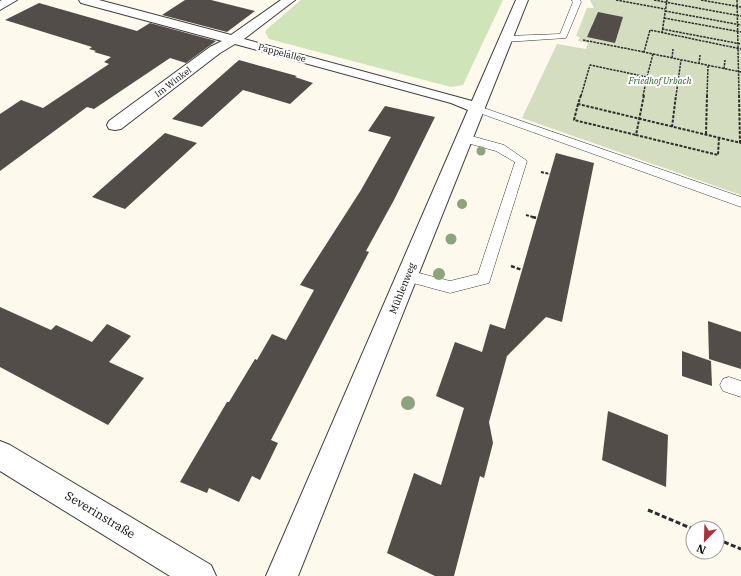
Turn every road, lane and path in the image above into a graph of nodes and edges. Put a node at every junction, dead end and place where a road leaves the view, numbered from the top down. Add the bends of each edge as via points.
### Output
1 (11, 0) edge
2 (85, 0) edge
3 (288, 0) edge
4 (522, 0) edge
5 (576, 0) edge
6 (616, 0) edge
7 (654, 0) edge
8 (700, 0) edge
9 (737, 0) edge
10 (667, 1) edge
11 (0, 6) edge
12 (738, 6) junction
13 (741, 7) edge
14 (665, 10) junction
15 (737, 15) junction
16 (741, 16) edge
17 (664, 18) junction
18 (737, 24) junction
19 (741, 25) edge
20 (662, 29) junction
21 (738, 32) junction
22 (741, 32) edge
23 (662, 33) junction
24 (563, 36) junction
25 (506, 39) junction
26 (233, 40) junction
27 (738, 43) junction
28 (741, 44) edge
29 (738, 48) junction
30 (673, 49) dead end
31 (741, 49) edge
32 (644, 52) junction
33 (653, 54) junction
34 (700, 55) dead end
35 (672, 58) junction
36 (681, 60) junction
37 (725, 60) dead end
38 (699, 64) junction
39 (708, 66) junction
40 (724, 69) junction
41 (740, 72) edge
42 (647, 77) junction
43 (578, 104) junction
44 (478, 109) junction
45 (639, 119) junction
46 (116, 125) dead end
47 (672, 127) junction
48 (706, 134) junction
49 (636, 135) junction
50 (719, 137) junction
51 (464, 138) junction
52 (740, 143) edge
53 (741, 202) edge
54 (407, 276) junction
55 (0, 455) edge
56 (648, 510) dead end
57 (685, 526) edge
58 (725, 542) edge
59 (741, 549) edge
60 (200, 576) edge
61 (282, 576) edge

1 - 11 street
2 - 26 street, Pappelallee
3 - 26 street, Im Winkel
4 - 25 street, Mühlenweg
5 - 24 lane
6 - 14 path
7 - 10 path
8 - 12 path
9 - 12 path
10 - 14 path
10 - 15 path
12 - 13 path
12 - 15 path
14 - 17 path
14 - 18 path
15 - 16 path
15 - 18 path
17 - 20 path
17 - 21 path
18 - 19 path
18 - 21 path
20 - 23 path
20 - 27 path
21 - 22 path
21 - 27 path
23 - 29 path
23 - 32 path via 650,30
24 - 25 lane
24 - 32 path
25 - 44 street, Mühlenweg
26 - 44 street, Pappelallee via 456,100
26 - 46 street, Im Winkel via 215,50
27 - 28 path
27 - 29 path
29 - 31 path
29 - 41 path
30 - 35 path
32 - 33 path
33 - 35 path
33 - 42 path
34 - 38 path
35 - 36 path
36 - 38 path
36 - 47 path
37 - 40 path
38 - 39 path
39 - 40 path
39 - 48 path
40 - 41 path
41 - 52 path
42 - 43 path via 590,65
42 - 45 path
43 - 45 path
43 - 49 path via 574,120
44 - 51 street, Mühlenweg
44 - 53 lane
45 - 47 path
45 - 49 path
47 - 48 path
48 - 50 path
49 - 50 path via 718,155
50 - 52 path
51 - 54 street, Mühlenweg
51 - 54 lane via 500,148 521,161 484,279 450,287
54 - 61 street, Mühlenweg
55 - 60 street, Severinstraße
56 - 57 path
58 - 59 path

